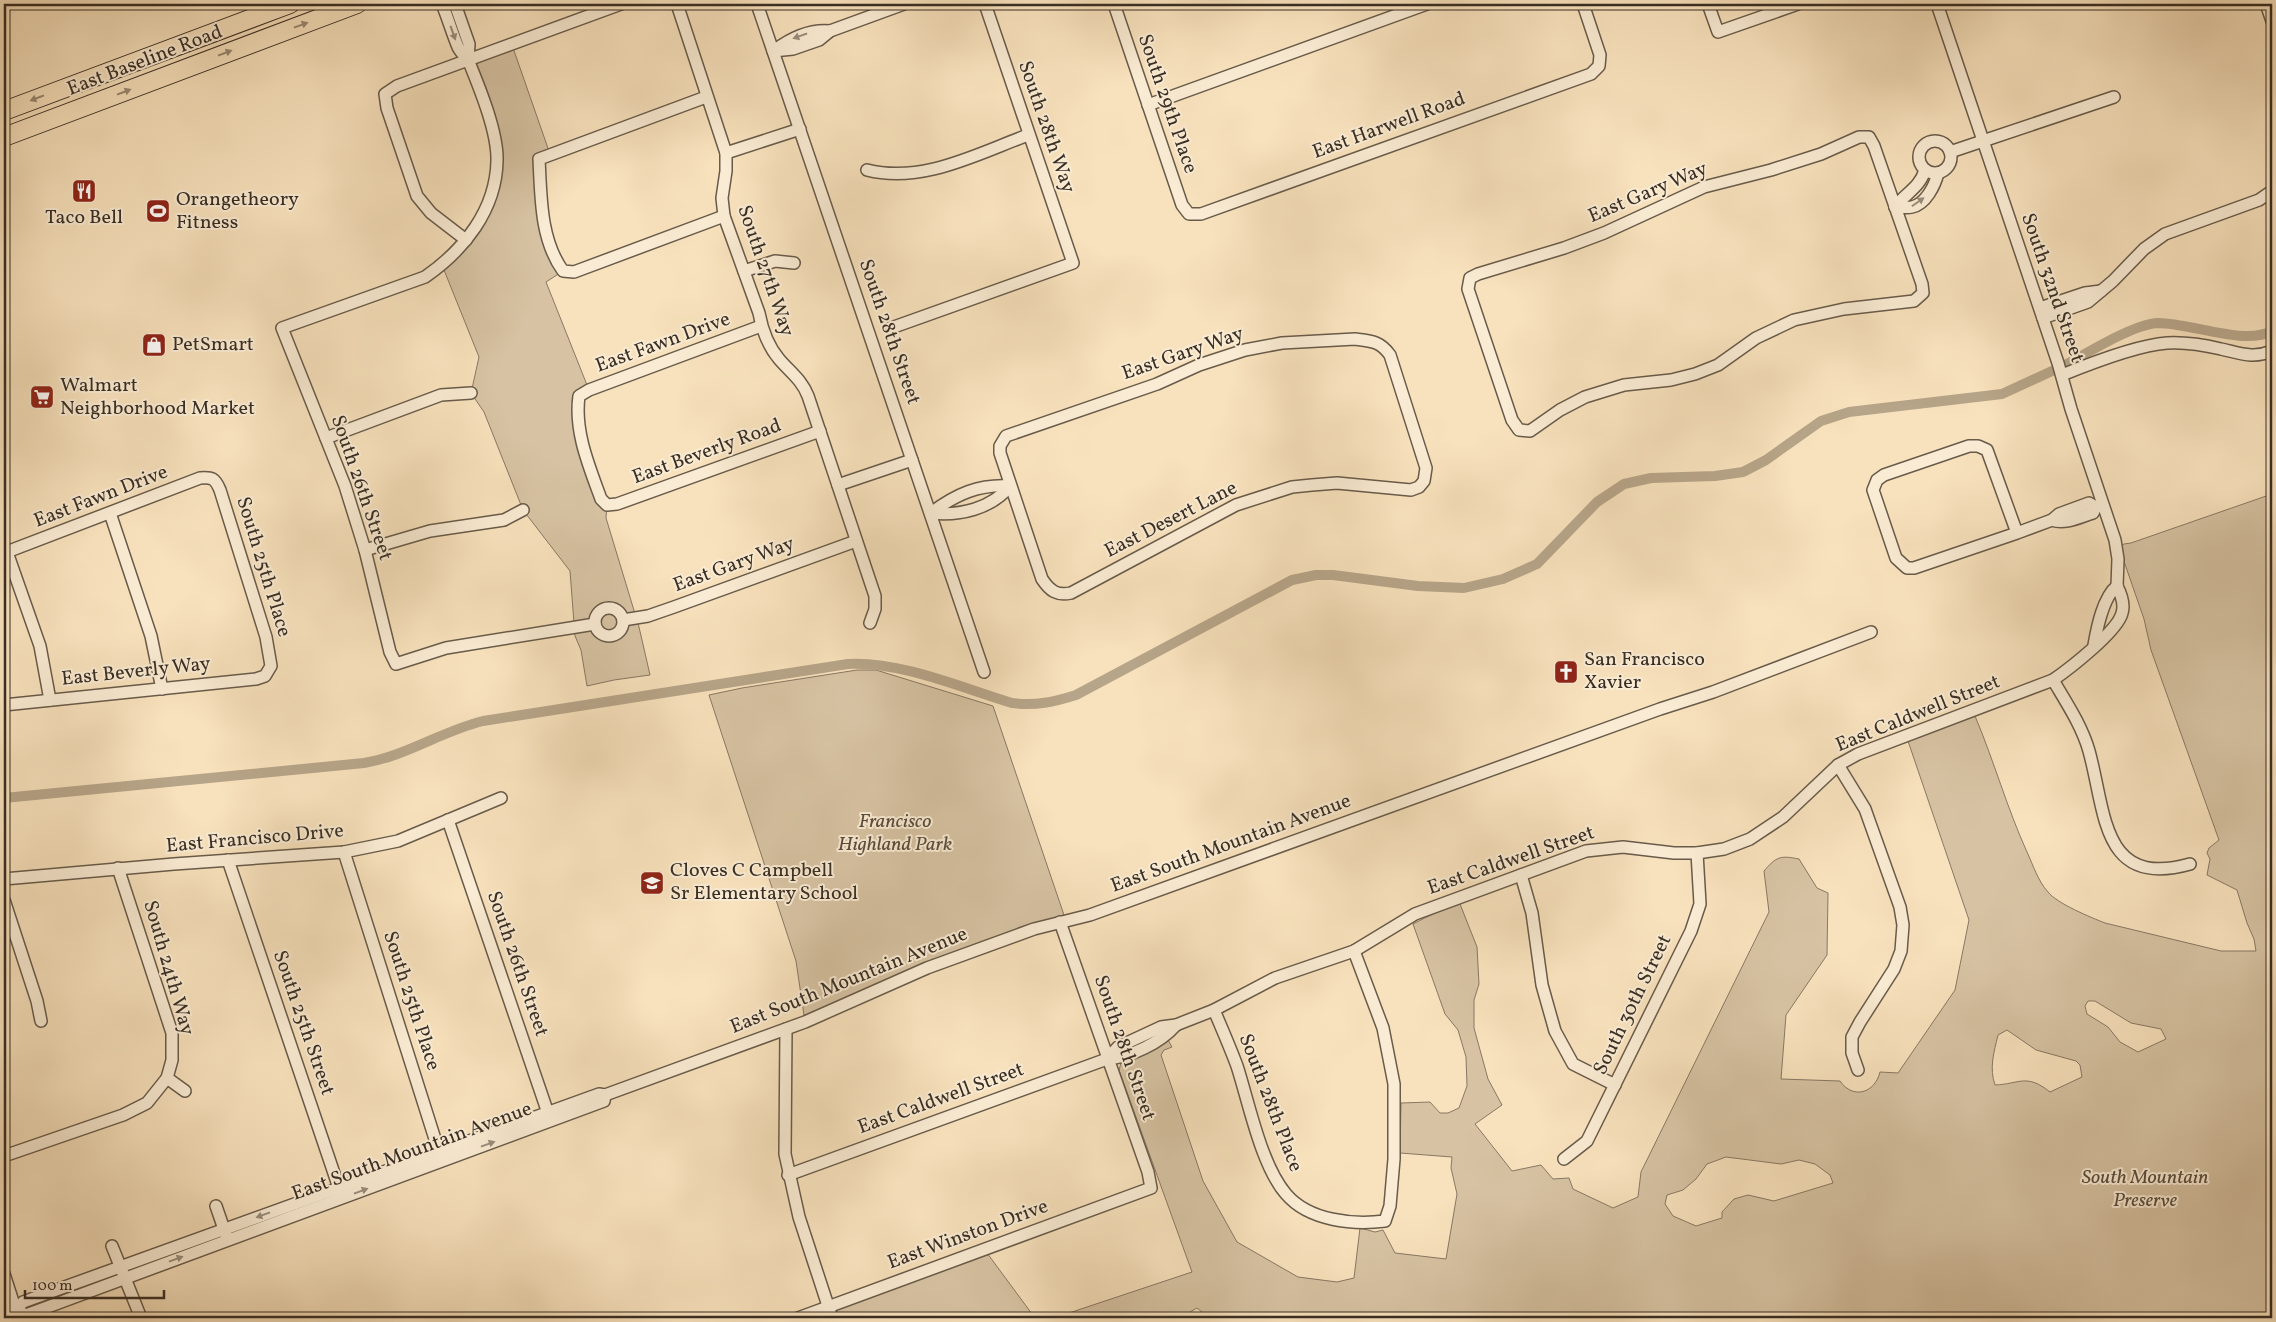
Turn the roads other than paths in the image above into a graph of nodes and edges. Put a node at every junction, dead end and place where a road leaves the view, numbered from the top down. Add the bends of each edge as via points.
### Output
1 (290, 4) edge
2 (357, 4) edge
3 (442, 4) edge
4 (454, 4) edge
5 (621, 4) edge
6 (677, 4) edge
7 (757, 4) edge
8 (904, 4) edge
9 (985, 4) edge
10 (1114, 4) edge
11 (1427, 4) edge
12 (1583, 4) edge
13 (1708, 4) edge
14 (1798, 4) edge
15 (1937, 4) edge
16 (2266, 4) edge
17 (248, 20) junction
18 (2272, 21) edge
19 (255, 42) junction
20 (773, 51) junction
21 (468, 60) junction
22 (70, 86) junction
23 (706, 97) junction
24 (2114, 97) dead end
25 (1148, 105) junction
26 (79, 109) junction
27 (4, 111) edge
28 (800, 129) junction
29 (1028, 135) junction
30 (4, 137) edge
31 (1982, 141) junction
32 (1950, 152) junction
33 (726, 153) junction
34 (867, 170) dead end
35 (1925, 170) junction
36 (1938, 173) junction
37 (2272, 191) edge
38 (1895, 207) junction
39 (1188, 214) joint
40 (724, 216) junction
41 (466, 240) junction
42 (794, 263) dead end
43 (744, 271) junction
44 (2041, 313) junction
45 (761, 326) junction
46 (891, 328) dead end
47 (2272, 351) edge
48 (2060, 370) junction
49 (471, 393) dead end
50 (820, 431) junction
51 (326, 438) junction
52 (912, 460) junction
53 (211, 477) joint
54 (1424, 481) joint
55 (838, 485) junction
56 (1010, 486) junction
57 (966, 491) junction
58 (607, 505) joint
59 (2100, 506) junction
60 (523, 510) dead end
61 (974, 510) junction
62 (931, 513) junction
63 (110, 514) junction
64 (2017, 533) junction
65 (856, 541) junction
66 (365, 550) junction
67 (5, 553) edge
68 (2117, 586) junction
69 (2102, 613) junction
70 (623, 620) junction
71 (2117, 621) junction
72 (870, 623) dead end
73 (595, 624) junction
74 (1871, 632) dead end
75 (2094, 645) junction
76 (269, 671) joint
77 (984, 672) dead end
78 (2052, 680) junction
79 (162, 690) junction
80 (50, 700) junction
81 (4, 705) edge
82 (1838, 765) junction
83 (501, 798) dead end
84 (448, 820) junction
85 (344, 852) junction
86 (1697, 852) junction
87 (228, 860) junction
88 (2190, 864) dead end
89 (118, 868) junction
90 (1521, 875) junction
91 (4, 879) edge
92 (4, 900) edge
93 (1060, 922) junction
94 (1354, 951) junction
95 (1214, 1010) junction
96 (41, 1021) dead end
97 (786, 1029) junction
98 (1107, 1059) junction
99 (1858, 1070) dead end
100 (167, 1078) junction
101 (1615, 1085) junction
102 (185, 1090) dead end
103 (549, 1116) junction
104 (4, 1156) edge
105 (441, 1156) junction
106 (1564, 1159) dead end
107 (788, 1175) junction
108 (1151, 1188) joint
109 (341, 1192) junction
110 (216, 1206) dead end
111 (226, 1234) junction
112 (112, 1246) dead end
113 (123, 1272) junction
114 (4, 1274) edge
115 (830, 1313) edge
116 (4, 1314) edge
117 (17, 1314) edge
118 (141, 1318) edge
119 (798, 1318) edge

1 - 17 main road, East Baseline Road
19 -> 2 main road, East Baseline Road
3 -> 21 street via 459,48
4 - 21 street via 469,44
5 - 21 street
6 - 23 street, South 27th Way
7 - 20 street, South 28th Street
8 - 20 street via 830,31 819,40 793,49
9 - 29 street, South 28th Way
10 - 25 street, South 29th Place
11 - 25 street
12 - 39 street, East Harwell Road via 1600,55 1600,66 1591,74 1201,214
13 - 14 street via 1718,32
15 - 31 street, South 32nd Street
16 - 18 street
17 - 19 main road
17 - 22 main road, East Baseline Road
26 -> 19 main road, East Baseline Road
20 - 28 street, South 28th Street
21 - 41 street via 494,132 497,162 489,202
21 - 41 street via 397,86 385,94 416,196 431,213
22 - 26 main road
22 -> 27 main road, East Baseline Road
23 - 33 street, South 27th Way
23 - 40 street via 539,159 544,226 562,272 574,272
24 - 31 street
25 - 39 street, South 29th Place via 1182,205
26 - 30 main road, East Baseline Road
28 - 33 street
28 - 52 street, South 28th Street
29 - 34 street via 942,167 919,172 899,175
29 - 46 street, South 28th Way via 1073,263
31 - 32 street
31 - 44 street, South 32nd Street
32 - 35 street via 1937,141 1927,143 1919,156
32 - 36 street via 1949,164
33 - 40 street, South 27th Way via 722,198
35 - 36 street
35 - 38 street via 1916,188
38 -> 36 street via 1912,207 1920,203 1935,184
37 - 44 street via 2259,200 2164,234 2101,291
38 - 38 street, East Gary Way via 1874,146 1869,137 1859,137 1772,170 1704,187 1564,248 1470,278 1468,289 1512,420 1519,430 1530,431 1585,397 1624,385 1695,374 1718,365 1756,338 1794,320 1844,309 1914,301 1923,293 1922,284
40 - 43 street, South 27th Way
41 - 51 street, South 26th Street via 425,277 282,328
42 - 43 street via 775,261
43 - 45 street, South 27th Way
44 - 48 street, South 32nd Street
45 - 50 street, South 27th Way via 772,351 804,386
45 - 58 street, East Fawn Drive via 579,396 582,446 601,499
47 - 48 street via 2260,356 2186,343 2168,343
48 - 59 street, South 32nd Street
49 - 51 street via 441,395
50 - 55 street, South 27th Way
50 - 58 street, East Beverly Road
51 - 66 street, South 26th Street
52 - 55 street
52 - 62 street, South 28th Street
53 - 63 street, East Fawn Drive via 200,478
53 - 76 street, South 25th Place via 220,490 266,637
54 - 56 street, East Desert Lane via 1412,490 1337,483 1292,487 1224,510 1062,595 1054,593 1042,579
54 - 56 street, East Gary Way via 1424,456 1390,355 1375,341 1355,339 1282,343 1245,350 1013,432 1002,441 1000,453
55 - 65 street, South 27th Way
56 - 57 street via 993,485
56 - 61 street via 1001,497
57 - 61 street
57 - 62 street
59 - 64 street via 2089,504 2070,515 2059,514 2052,520
59 - 68 street, South 32nd Street via 2115,540
60 - 66 street via 504,520 430,531
61 - 62 street via 946,515
62 - 77 street, South 28th Street
63 - 67 street, East Fawn Drive
63 - 79 street via 151,636
64 - 64 street via 1907,568 1896,558 1873,490 1877,480 1884,475 1969,446 1978,446 1987,450
65 - 70 street, East Gary Way via 648,616
65 - 72 street, South 27th Way via 875,596
66 - 73 street, South 26th Street via 390,652 396,664 446,648
67 - 80 street via 40,646
68 - 69 street via 2109,592
68 - 71 street, East Caldwell Street via 2122,595 2122,613
69 - 71 street
69 - 75 street
70 - 73 street via 618,633 610,636 601,634
70 - 73 street via 620,612 608,608 597,614
71 - 75 street, East Caldwell Street
74 - 93 street, East South Mountain Avenue via 1713,692 1090,915
75 - 78 street, East Caldwell Street via 2076,665
76 - 79 street, East Beverly Way via 256,679
78 - 82 street, East Caldwell Street via 1858,754
78 - 88 street via 2088,749 2101,812 2117,848 2140,866 2152,870 2169,870
79 - 80 street, East Beverly Way
80 - 81 street, East Beverly Way
82 - 86 street, East Caldwell Street via 1766,830 1724,849
82 - 99 street via 1865,809 1900,907 1903,925 1901,951 1894,969 1852,1037 1852,1053
83 - 84 street, East Francisco Drive
84 - 85 street, East Francisco Drive via 398,840
84 - 103 street, South 26th Street
85 - 87 street, East Francisco Drive
85 - 105 street, South 25th Place
86 - 90 street, East Caldwell Street via 1610,848 1586,852
86 - 101 street, South 30th Street via 1700,904 1691,931
87 - 89 street, East Francisco Drive
87 - 109 street, South 25th Street
89 - 91 street, East Francisco Drive
89 - 100 street, South 24th Way via 172,1034 172,1060
90 - 94 street, East Caldwell Street via 1415,914
90 - 101 street via 1532,913 1542,985 1555,1031 1572,1064
92 - 96 street via 38,1001
93 - 97 street, East South Mountain Avenue via 903,977
93 - 98 street, South 28th Street
94 - 95 street, East Caldwell Street via 1275,978
94 - 95 street, South 28th Place via 1383,1028 1394,1084 1392,1178 1390,1206 1385,1221 1333,1220 1303,1208 1287,1195 1274,1177
95 - 98 street, East Caldwell Street via 1176,1025 1166,1036 1154,1036 1118,1047
97 - 103 street, East South Mountain Avenue via 605,1095 599,1094
97 - 107 street via 785,1154
98 - 107 street, East Caldwell Street
98 - 108 street, South 28th Street
100 - 102 street
100 - 104 street via 147,1103 123,1115
101 - 106 street, South 30th Street via 1587,1142
103 - 105 street, East South Mountain Avenue
105 - 109 street, East South Mountain Avenue
107 - 115 street
108 - 115 street, East Winston Drive
109 - 111 street, East South Mountain Avenue
110 - 111 street
111 - 113 street, East South Mountain Avenue
112 - 113 street
113 - 117 street, East South Mountain Avenue via 23,1302
113 - 118 street
114 - 117 street
115 - 119 street, East Winston Drive
116 - 117 street, East South Mountain Avenue

